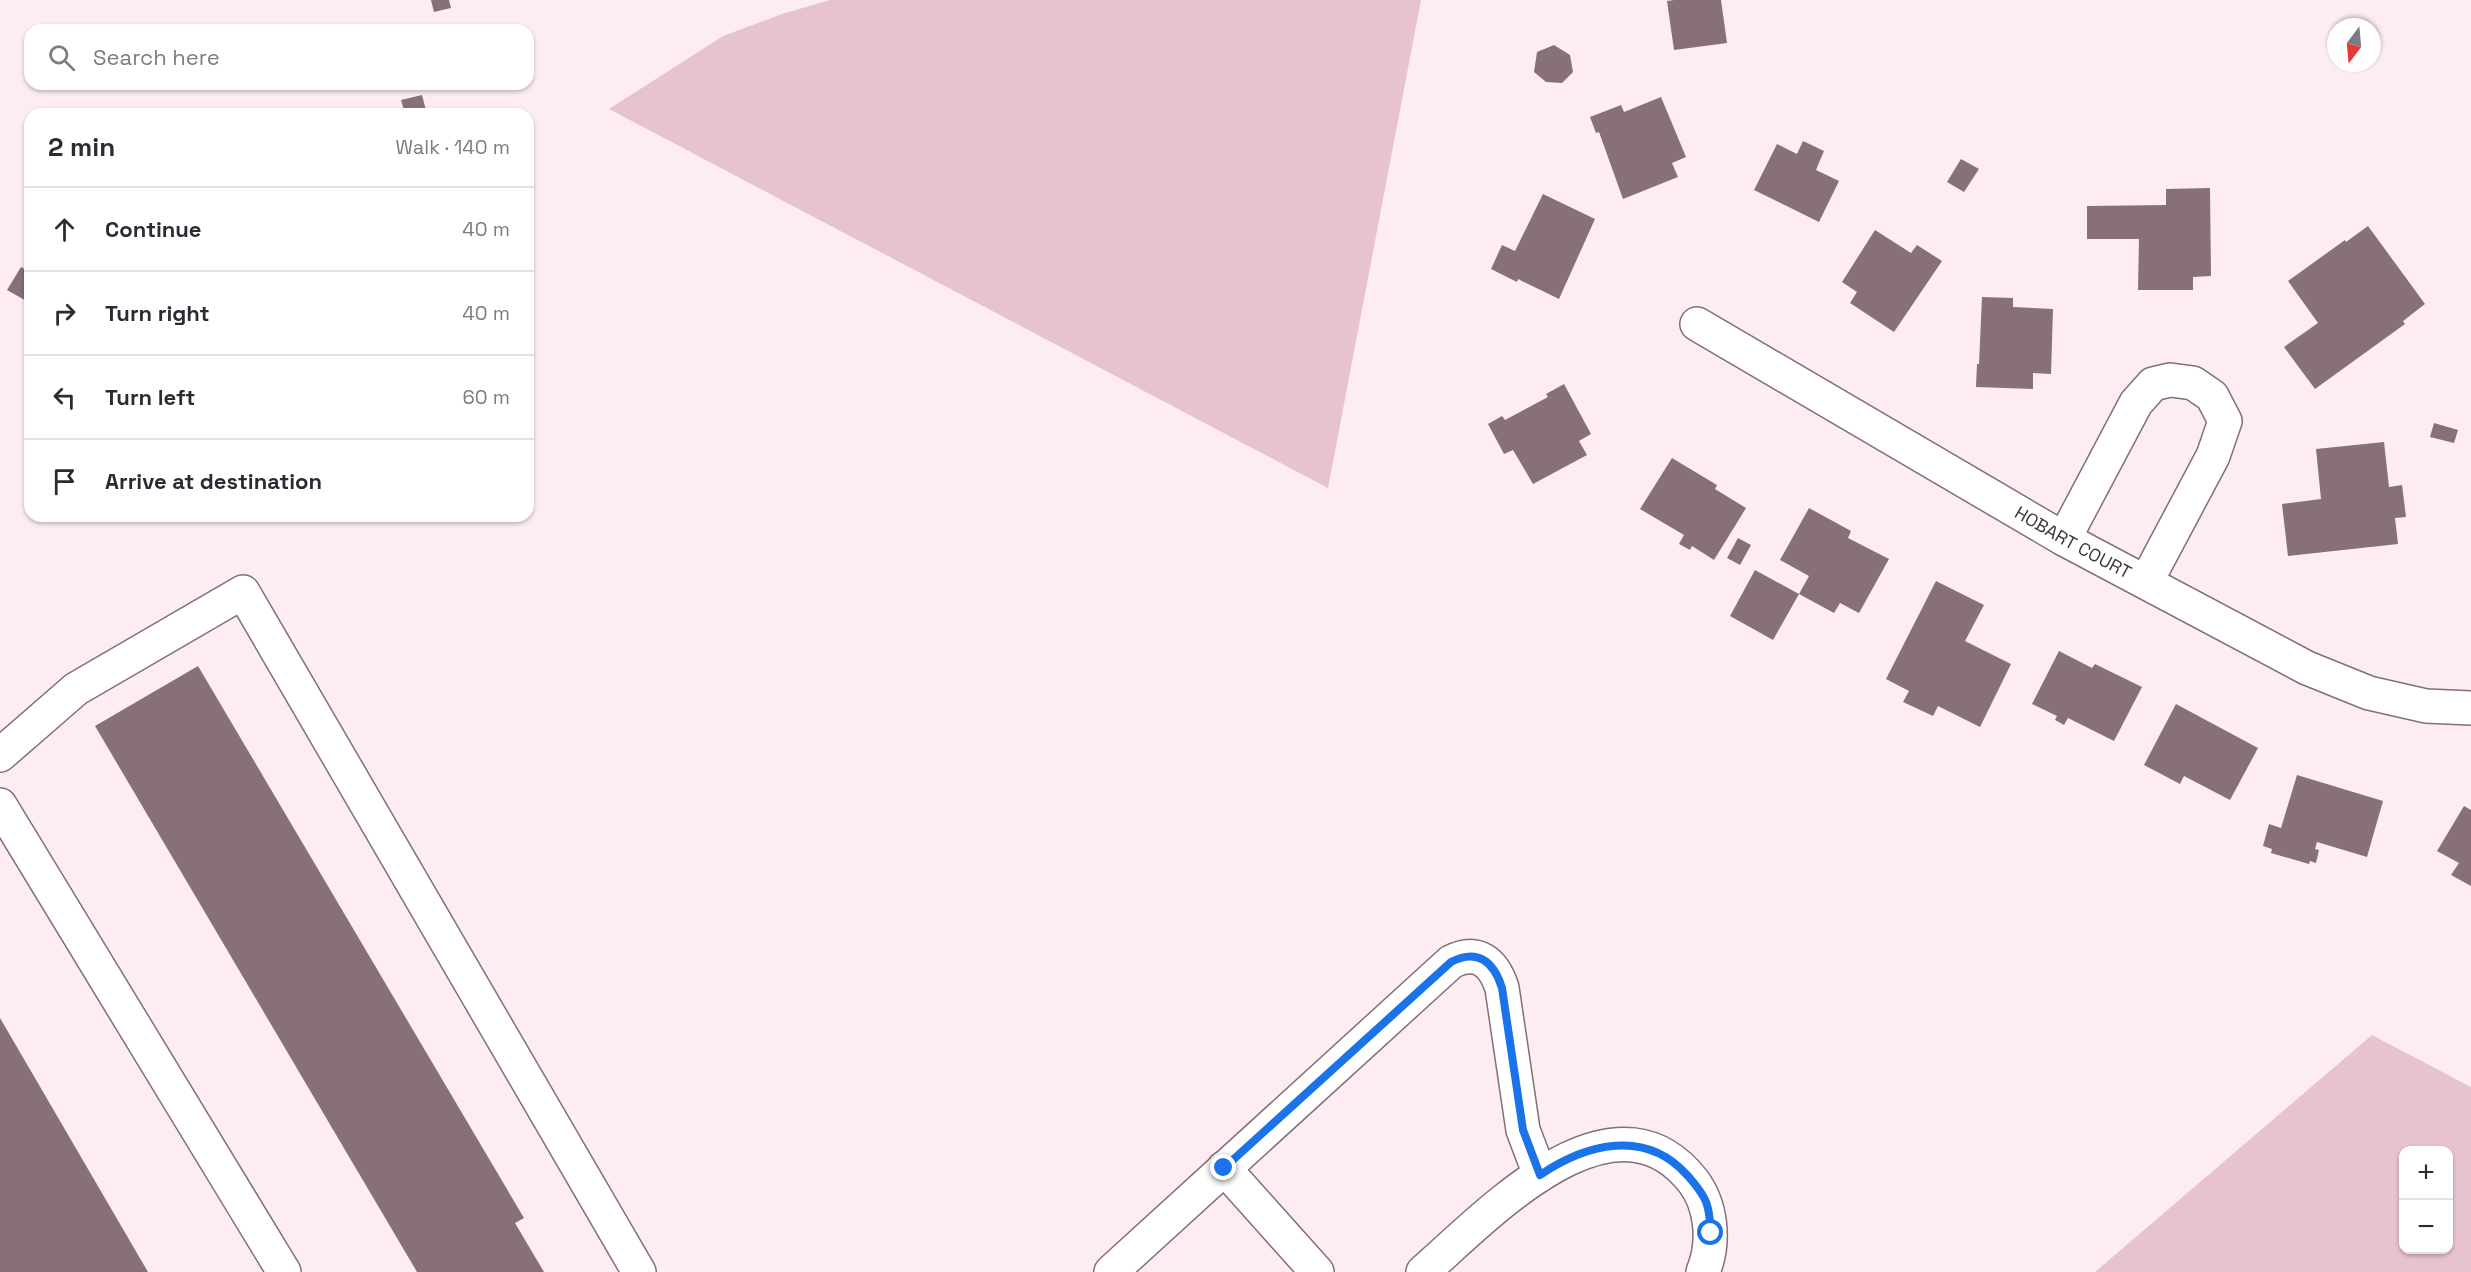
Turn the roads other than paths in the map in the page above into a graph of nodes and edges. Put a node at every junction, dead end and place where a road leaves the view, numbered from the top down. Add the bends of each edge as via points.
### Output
1 (1697, 324) dead end
2 (2064, 539) junction
3 (2146, 582) junction
4 (2471, 708) edge
5 (0, 755) edge
6 (0, 805) edge
7 (1224, 1168) junction
8 (1540, 1175) junction
9 (284, 1272) edge
10 (639, 1272) edge
11 (1111, 1272) edge
12 (1317, 1272) edge
13 (1423, 1272) edge
14 (1703, 1272) edge

1 - 2 street, HOBART COURT
2 - 3 street, HOBART COURT
2 - 3 street via 2136,403 2153,384 2170,380 2193,383 2212,396 2225,421 2213,456
3 - 4 street, HOBART COURT via 2307,668 2369,693 2426,706
5 - 10 street via 76,689 243,592
6 - 9 street
7 - 8 street via 1451,962 1460,957 1475,957 1497,971 1523,1130
7 - 11 street
7 - 12 street
8 - 13 street via 1517,1190
8 - 14 street via 1561,1161 1604,1146 1634,1145 1657,1152 1679,1166 1707,1204 1711,1233

